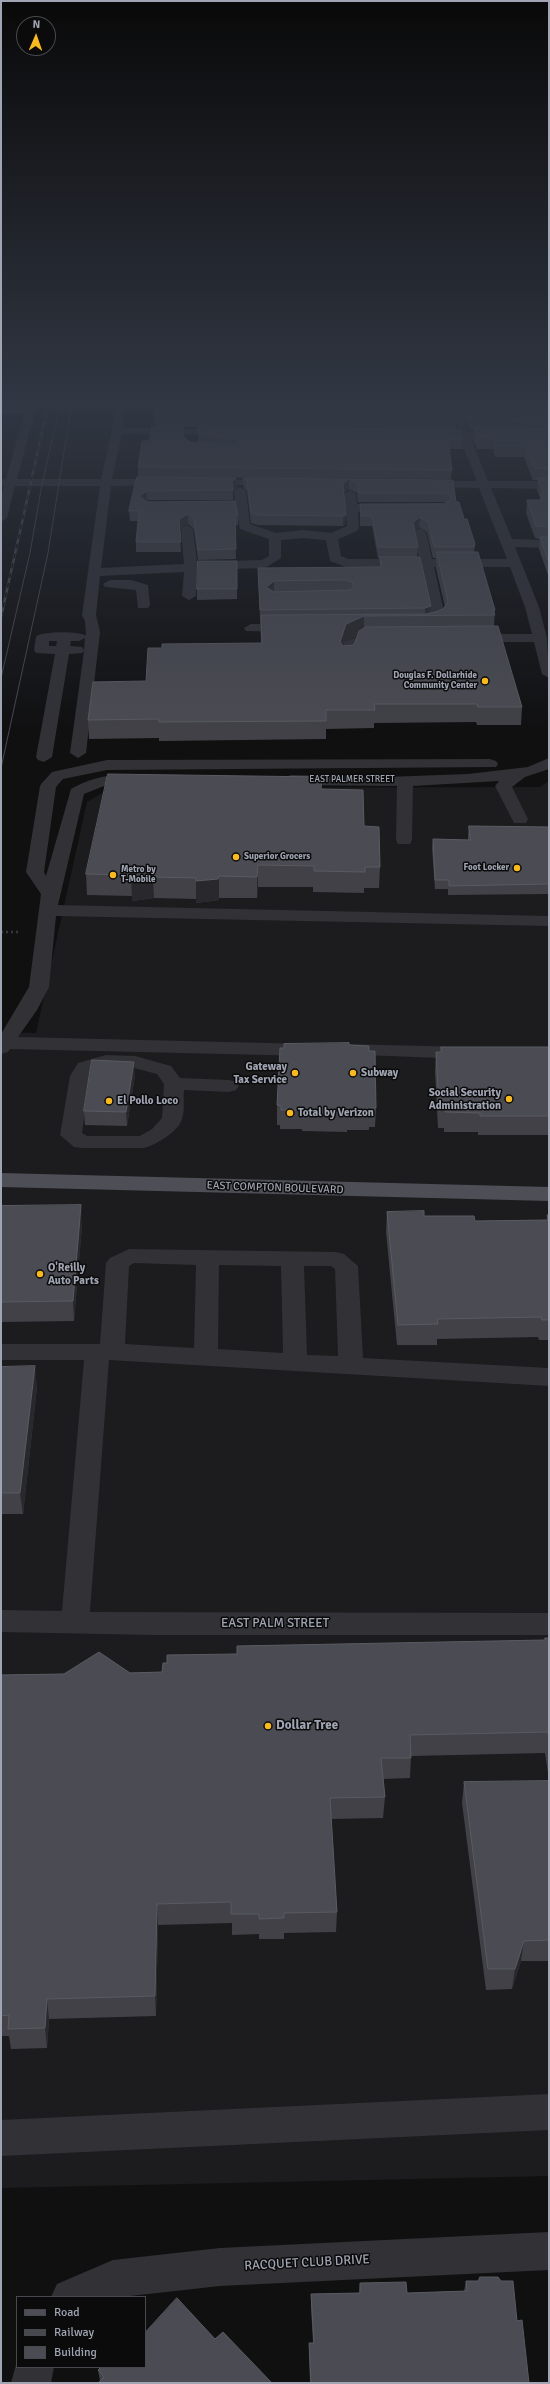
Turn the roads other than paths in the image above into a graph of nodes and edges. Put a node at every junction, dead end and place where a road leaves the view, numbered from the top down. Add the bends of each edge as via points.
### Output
1 (102, 512) edge
2 (243, 512) edge
3 (351, 512) edge
4 (496, 512) edge
5 (187, 529) edge
6 (420, 532) dead end
7 (275, 537) junction
8 (332, 537) junction
9 (507, 543) junction
10 (549, 544) edge
11 (426, 563) junction
12 (514, 563) junction
13 (191, 566) junction
14 (94, 572) junction
15 (189, 596) dead end
16 (143, 605) dead end
17 (356, 627) edge
18 (387, 627) edge
19 (410, 627) edge
20 (251, 628) dead end
21 (303, 628) edge
22 (432, 638) edge
23 (456, 638) edge
24 (540, 638) junction
25 (394, 639) edge
26 (417, 639) edge
27 (92, 643) junction
28 (348, 660) edge
29 (549, 674) edge
30 (78, 753) dead end
31 (44, 757) dead end
32 (548, 763) edge
33 (518, 775) junction
34 (206, 780) edge
35 (277, 780) edge
36 (405, 780) junction
37 (520, 819) dead end
38 (404, 840) dead end
39 (48, 902) junction
40 (549, 921) edge
41 (3, 1046) edge
42 (485, 1054) edge
43 (169, 1077) junction
44 (229, 1086) dead end
45 (1, 1180) edge
46 (549, 1194) edge
47 (208, 1257) junction
48 (292, 1259) junction
49 (1, 1352) edge
50 (105, 1352) junction
51 (206, 1357) junction
52 (295, 1362) junction
53 (351, 1366) junction
54 (549, 1377) edge
55 (1, 1621) edge
56 (75, 1622) junction
57 (549, 1624) edge
58 (549, 2112) edge
59 (1, 2138) edge
60 (549, 2252) edge
61 (72, 2296) edge
62 (34, 2368) edge
63 (31, 2383) edge

1 - 14 street
2 - 7 street via 244,526
3 - 8 street via 353,528
4 - 9 street
5 - 13 street
6 - 11 street
7 - 8 street via 304,534
7 - 13 street via 275,558 265,564
8 - 11 street via 335,558 339,561
9 - 10 street
9 - 12 street
11 - 12 street
11 - 19 street via 439,620 435,624
12 - 24 street via 538,607
13 - 14 street
13 - 15 street
14 - 16 street via 143,588
14 - 27 street via 89,615 92,621
17 - 18 street
20 - 21 street
22 - 26 street
23 - 24 street
24 - 29 street
25 - 28 street via 364,639 353,642 349,646
27 - 30 street
27 - 31 street via 65,644
32 - 33 street, EAST PALMER STREET
32 - 39 street via 107,765 58,775 48,786 35,872
33 - 36 street, EAST PALMER STREET via 473,779
33 - 37 street via 504,786
34 - 39 street via 118,780 87,785 77,792
35 - 36 street, EAST PALMER STREET
36 - 38 street
39 - 40 street
39 - 41 street via 39,987
41 - 42 street
43 - 43 street via 172,1119 159,1133 144,1142 82,1142 71,1134 80,1076 85,1067 106,1061 135,1062
43 - 44 street
45 - 46 main road, EAST COMPTON BOULEVARD
47 - 48 street
47 - 50 street via 129,1256 118,1263
47 - 51 street
48 - 52 street
48 - 53 street via 336,1259 346,1266
49 - 50 street
50 - 51 street
50 - 56 street
51 - 52 street
52 - 53 street
53 - 54 street
55 - 56 street, EAST PALM STREET
56 - 57 street, EAST PALM STREET
58 - 59 street
60 - 61 street, RACQUET CLUB DRIVE via 220,2267 113,2279
62 - 63 street

